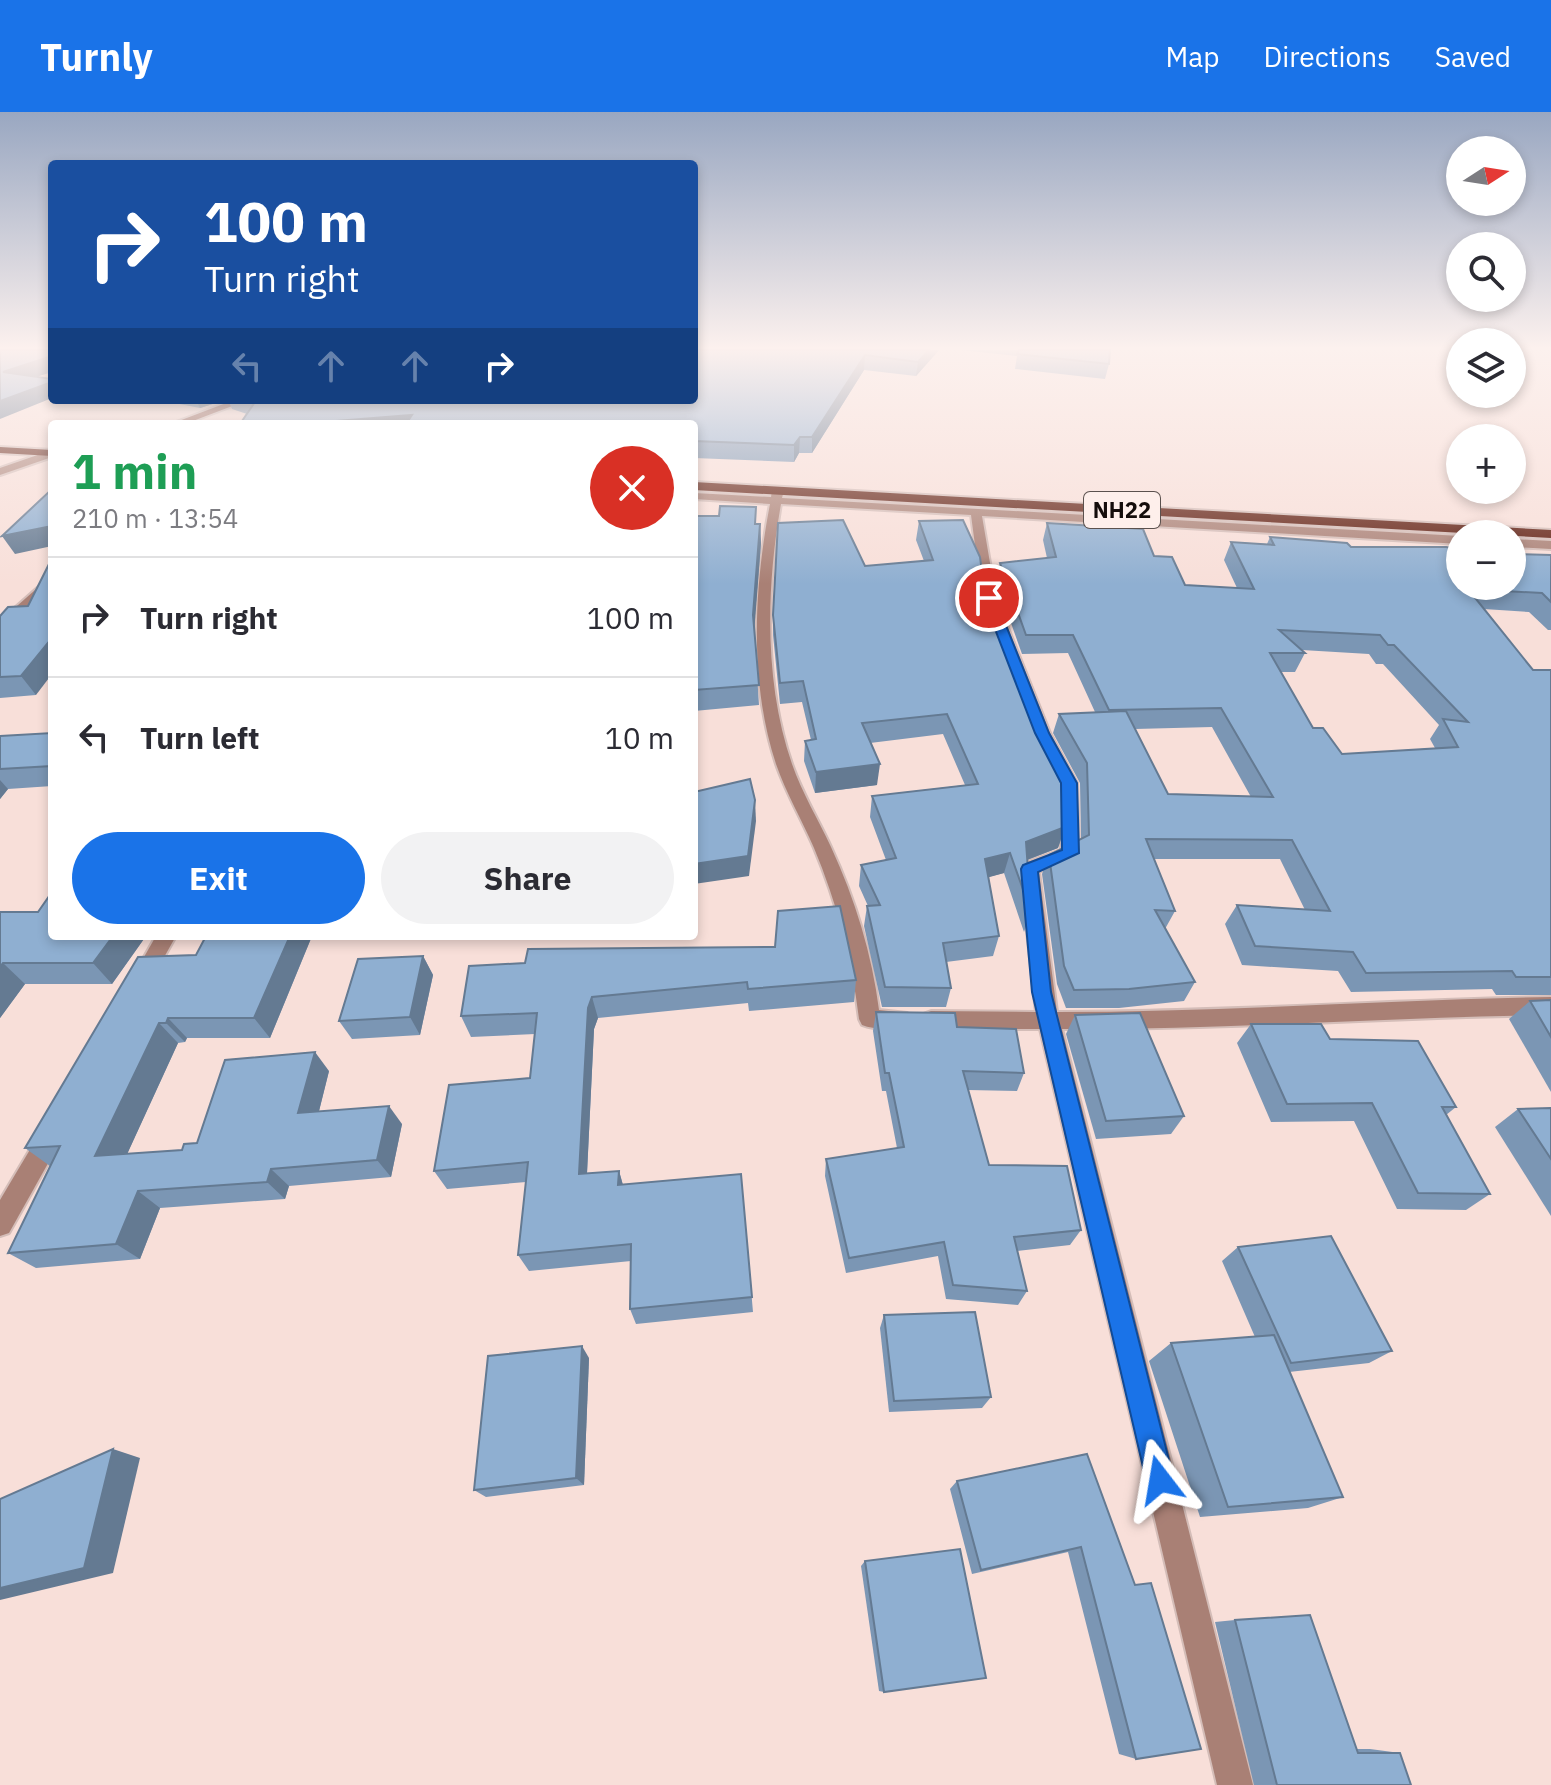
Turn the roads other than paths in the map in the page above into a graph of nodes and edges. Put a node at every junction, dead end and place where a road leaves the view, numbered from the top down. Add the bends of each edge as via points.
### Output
1 (0, 450) edge
2 (48, 453) edge
3 (48, 454) edge
4 (0, 472) edge
5 (698, 486) edge
6 (777, 495) junction
7 (698, 496) edge
8 (976, 512) junction
9 (1551, 534) edge
10 (1446, 539) edge
11 (1526, 544) edge
12 (1551, 545) edge
13 (48, 583) edge
14 (0, 629) edge
15 (164, 940) edge
16 (128, 1003) edge
17 (1551, 1006) edge
18 (1048, 1022) junction
19 (67, 1108) edge
20 (0, 1224) edge
21 (1235, 1785) edge

1 - 2 highway
3 - 4 street
5 - 6 highway, NH22
6 - 7 street, NH22
6 - 8 street, NH22
6 - 9 highway, NH22
6 - 18 street via 766,563 768,702 783,762 824,853 864,968 870,1019
8 - 10 street, NH22
8 - 18 street via 989,598 1042,733 1069,783 1070,853 1029,869
11 - 12 street
13 - 14 street
15 - 16 street
17 - 18 street
18 - 21 street
19 - 20 street

